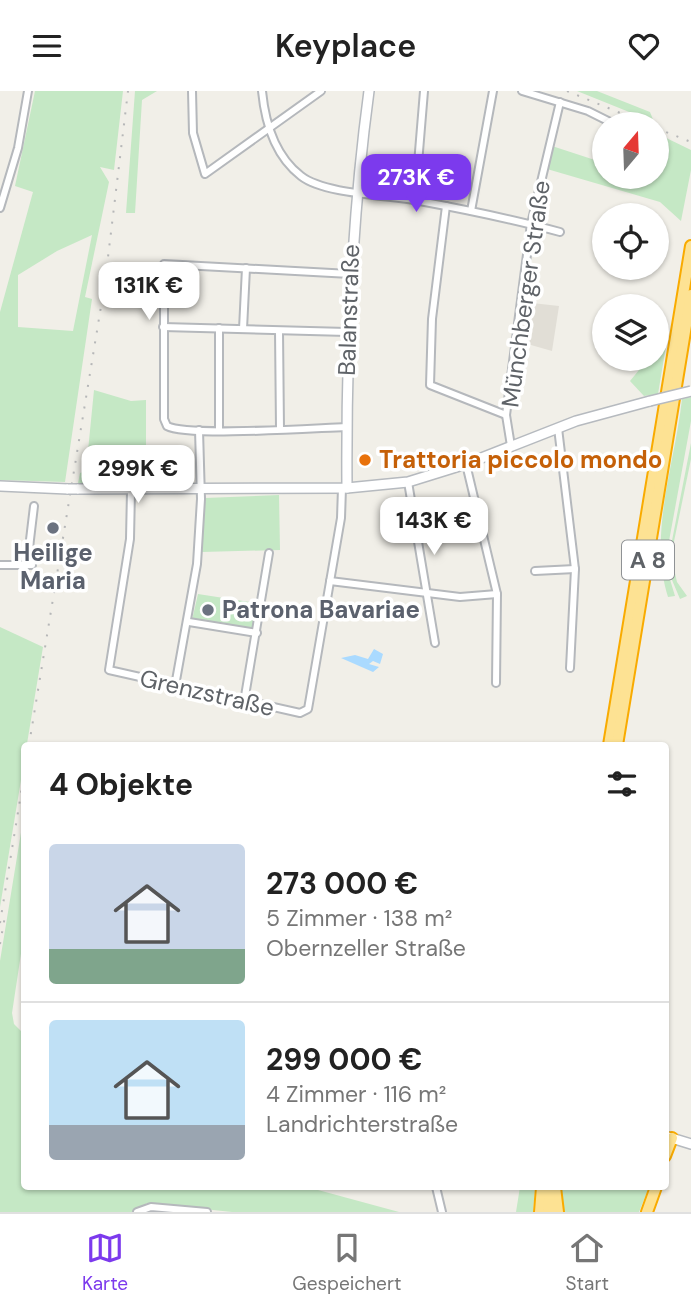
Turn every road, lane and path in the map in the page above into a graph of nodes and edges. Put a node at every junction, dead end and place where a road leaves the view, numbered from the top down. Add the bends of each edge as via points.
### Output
1 (28, 91) edge
2 (192, 91) edge
3 (262, 91) edge
4 (321, 91) edge
5 (369, 91) edge
6 (424, 91) edge
7 (493, 91) edge
8 (522, 91) edge
9 (560, 102) junction
10 (592, 115) edge
11 (268, 130) junction
12 (355, 192) junction
13 (415, 200) junction
14 (446, 206) junction
15 (0, 208) edge
16 (471, 211) junction
17 (531, 224) junction
18 (560, 232) dead end
19 (691, 246) edge
20 (246, 268) junction
21 (350, 274) junction
22 (691, 295) edge
23 (163, 327) junction
24 (219, 328) junction
25 (243, 329) junction
26 (279, 331) junction
27 (347, 332) junction
28 (691, 391) edge
29 (506, 415) junction
30 (346, 427) junction
31 (558, 428) junction
32 (281, 429) junction
33 (198, 430) junction
34 (219, 431) junction
35 (511, 446) junction
36 (466, 464) junction
37 (408, 482) junction
38 (0, 487) edge
39 (345, 488) junction
40 (200, 490) junction
41 (131, 491) junction
42 (34, 506) dead end
43 (269, 552) dead end
44 (0, 565) edge
45 (575, 569) junction
46 (535, 571) dead end
47 (330, 581) junction
48 (426, 593) junction
49 (497, 594) junction
50 (189, 622) junction
51 (257, 633) junction
52 (435, 643) dead end
53 (570, 669) dead end
54 (496, 683) dead end
55 (175, 686) junction
56 (244, 702) junction
57 (306, 712) joint
58 (609, 742) edge
59 (617, 742) edge
60 (669, 1137) edge
61 (691, 1144) edge
62 (437, 1190) edge
63 (542, 1190) edge
64 (552, 1190) edge
65 (553, 1190) edge
66 (655, 1190) edge
67 (137, 1212) edge
68 (207, 1212) edge
69 (442, 1212) edge
70 (540, 1212) edge
71 (548, 1212) edge
72 (558, 1212) edge
73 (647, 1212) edge

1 - 15 street via 18,148
2 - 11 street via 192,133 205,174
3 - 11 street
4 - 11 street
5 - 12 street, Balanstraße
6 - 13 street
7 - 16 street
8 - 9 street
9 - 10 street
9 - 17 street, Münchberger Straße
11 - 12 street via 301,176 318,185
12 - 13 street
12 - 21 street, Balanstraße
13 - 14 street
14 - 16 street
14 - 29 street via 432,319 430,385
16 - 17 street
17 - 18 street
17 - 29 street, Münchberger Straße
19 - 58 highway, A 8
20 - 21 street
20 - 23 street via 164,264
20 - 25 street
21 - 27 street, Balanstraße
22 - 59 highway, A 8
23 - 24 street
23 - 33 street via 164,419 167,426
24 - 25 street
24 - 34 street
25 - 26 street
26 - 27 street
26 - 32 street
27 - 30 street, Balanstraße
28 - 31 street, bridge
29 - 35 street, Münchberger Straße
30 - 32 street
30 - 39 street, Balanstraße
31 - 35 street
31 - 45 street
32 - 34 street
33 - 34 street
33 - 40 street
35 - 36 street
36 - 37 street
36 - 49 street
37 - 39 street
37 - 48 street
38 - 41 street
39 - 40 street
39 - 47 street, Balanstraße
40 - 41 street
40 - 50 street
41 - 55 street, Grenzstraße via 130,539 109,670
42 - 44 street via 30,565
43 - 51 street
45 - 46 street
45 - 53 street
47 - 48 street
47 - 57 street, Balanstraße
48 - 49 street via 460,597
48 - 52 street
49 - 54 street
50 - 51 street
50 - 55 street
51 - 56 street
55 - 56 street, Grenzstraße
56 - 57 street, Grenzstraße
60 - 61 street
62 - 69 street
63 - 70 highway
64 - 71 highway
65 - 72 highway
66 - 73 highway
67 - 68 street via 160,1207

